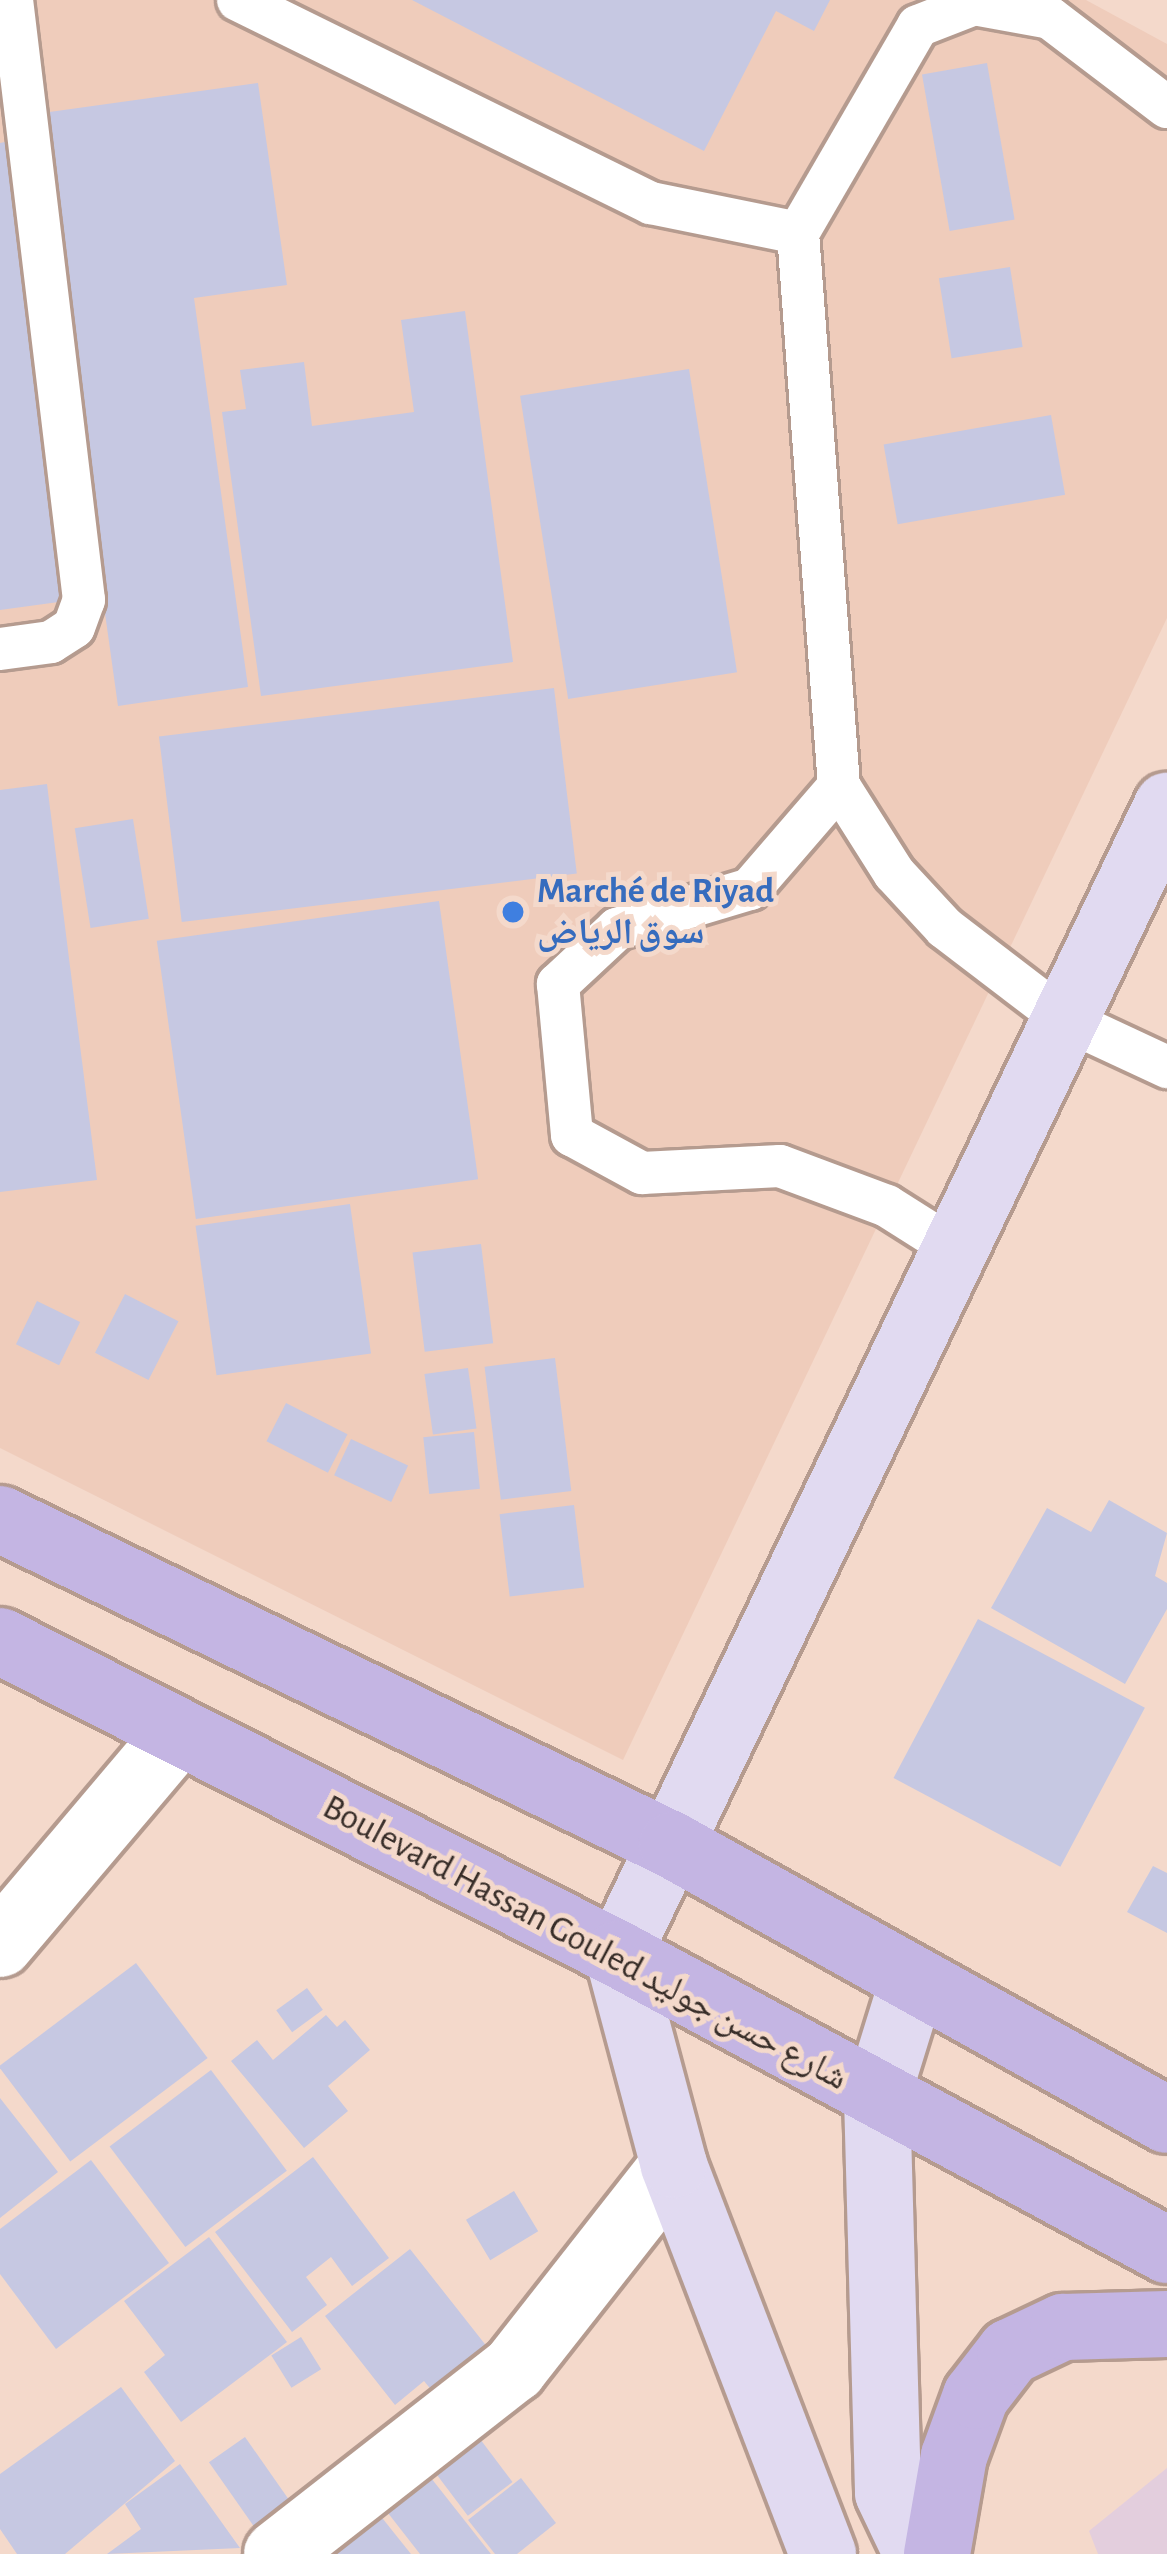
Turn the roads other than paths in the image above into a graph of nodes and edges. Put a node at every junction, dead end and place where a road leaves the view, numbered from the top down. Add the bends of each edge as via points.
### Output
1 (11, 0) edge
2 (238, 0) edge
3 (1055, 9) edge
4 (1167, 107) edge
5 (798, 233) junction
6 (0, 649) edge
7 (839, 786) junction
8 (1167, 806) edge
9 (1064, 1019) junction
10 (1167, 1067) edge
11 (955, 1249) junction
12 (0, 1519) edge
13 (0, 1641) edge
14 (179, 1732) junction
15 (672, 1845) junction
16 (0, 1944) edge
17 (618, 1954) junction
18 (912, 1984) junction
19 (877, 2097) junction
20 (1167, 2120) edge
21 (674, 2165) junction
22 (1167, 2250) edge
23 (1167, 2324) edge
24 (277, 2554) edge
25 (823, 2554) edge
26 (917, 2554) edge
27 (937, 2554) edge

1 - 6 lane via 84,600 74,627 50,642
2 - 5 lane via 651,203
3 - 4 lane
3 - 5 lane via 974,4 918,26
5 - 7 lane
7 - 9 lane via 894,873 945,928
7 - 11 lane via 750,889 617,929 558,984 572,1135 642,1173 780,1166 887,1206
8 - 9 street
9 - 10 lane
9 - 11 street
11 - 15 street
12 - 15 main road
13 - 14 main road, Boulevard Hassan Gouled شارع حسن جوليد
14 - 16 street
14 - 17 main road, Boulevard Hassan Gouled شارع حسن جوليد
15 - 17 street
15 - 18 main road
17 - 19 main road, Boulevard Hassan Gouled شارع حسن جوليد
17 - 21 street
18 - 19 street
18 - 20 main road
19 - 22 main road, Boulevard Hassan Gouled شارع حسن جوليد
19 - 26 street via 889,2493
21 - 24 street via 514,2369
21 - 25 street
23 - 27 main road via 1063,2326 1010,2352 976,2396 954,2456

